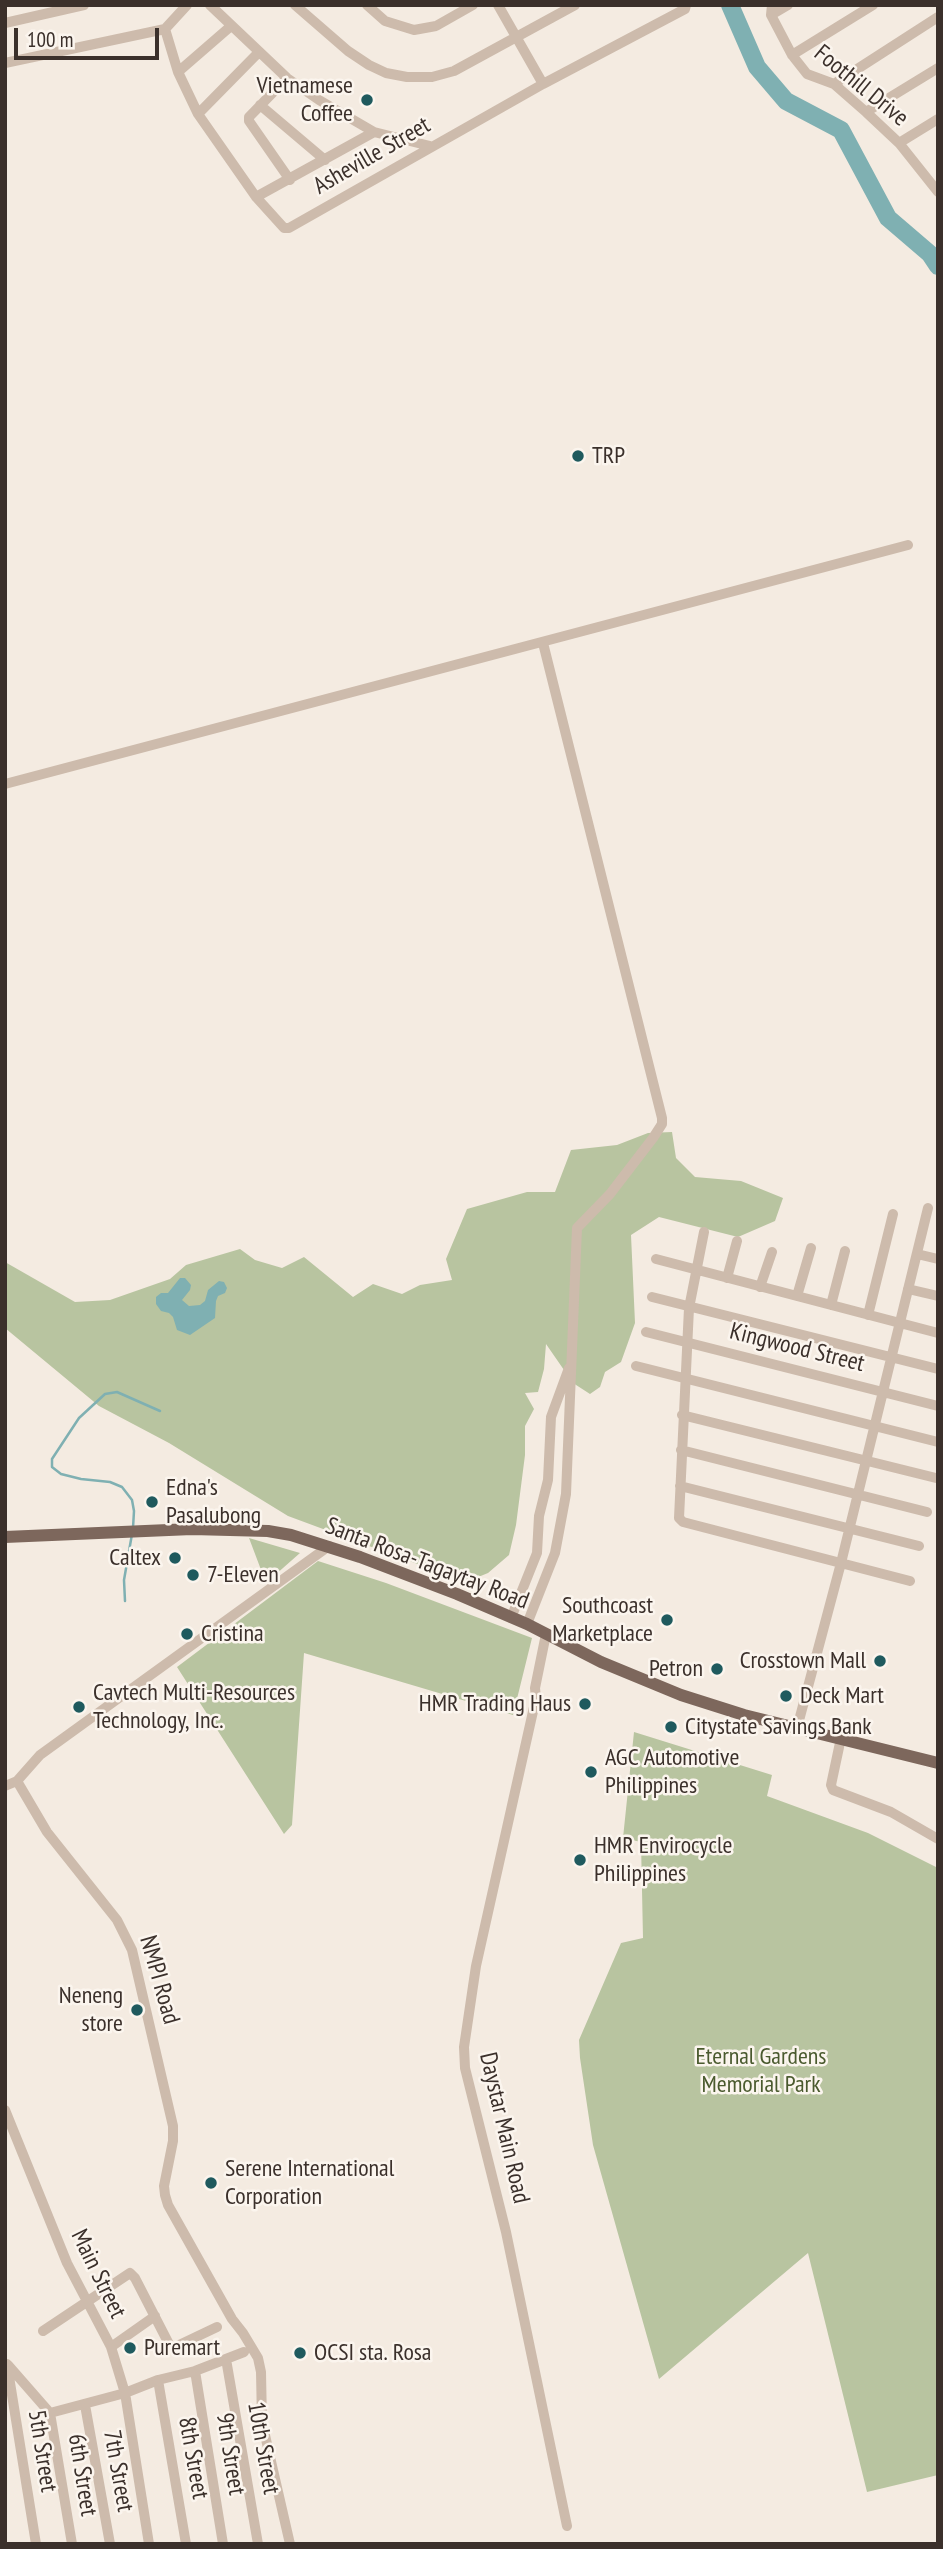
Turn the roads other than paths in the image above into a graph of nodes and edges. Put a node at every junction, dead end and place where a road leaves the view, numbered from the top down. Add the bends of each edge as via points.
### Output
1 (84, 5) edge
2 (187, 5) edge
3 (210, 5) edge
4 (367, 5) edge
5 (473, 5) edge
6 (498, 5) edge
7 (575, 5) edge
8 (686, 5) edge
9 (788, 5) edge
10 (873, 5) edge
11 (303, 8) edge
12 (771, 10) edge
13 (938, 16) edge
14 (5, 23) edge
15 (231, 26) junction
16 (165, 29) junction
17 (517, 38) junction
18 (258, 53) junction
19 (792, 55) junction
20 (5, 63) edge
21 (938, 68) edge
22 (178, 72) junction
23 (287, 78) junction
24 (543, 84) junction
25 (834, 85) junction
26 (260, 105) junction
27 (866, 112) junction
28 (198, 114) junction
29 (938, 119) edge
30 (374, 132) junction
31 (899, 143) junction
32 (430, 146) junction
33 (325, 160) junction
34 (938, 170) edge
35 (926, 178) junction
36 (290, 180) junction
37 (938, 192) edge
38 (256, 197) junction
39 (908, 545) dead end
40 (543, 643) junction
41 (5, 784) edge
42 (893, 1214) dead end
43 (938, 1222) edge
44 (704, 1232) dead end
45 (737, 1241) dead end
46 (811, 1248) dead end
47 (845, 1251) dead end
48 (772, 1252) dead end
49 (917, 1254) junction
50 (656, 1259) dead end
51 (938, 1259) edge
52 (696, 1271) junction
53 (727, 1278) junction
54 (760, 1287) junction
55 (908, 1289) junction
56 (797, 1296) junction
57 (938, 1296) edge
58 (652, 1297) dead end
59 (831, 1305) junction
60 (689, 1308) junction
61 (868, 1315) junction
62 (900, 1322) junction
63 (646, 1332) dead end
64 (938, 1332) edge
65 (689, 1343) junction
66 (574, 1355) junction
67 (892, 1357) junction
68 (636, 1366) dead end
69 (938, 1369) edge
70 (685, 1379) junction
71 (883, 1391) junction
72 (938, 1406) edge
73 (682, 1415) junction
74 (875, 1426) junction
75 (938, 1442) edge
76 (681, 1450) junction
77 (866, 1460) junction
78 (936, 1478) dead end
79 (680, 1486) junction
80 (858, 1494) junction
81 (927, 1512) dead end
82 (850, 1528) junction
83 (5, 1537) edge
84 (329, 1546) junction
85 (919, 1546) dead end
86 (841, 1563) junction
87 (910, 1581) dead end
88 (511, 1618) junction
89 (527, 1624) junction
90 (550, 1636) junction
91 (797, 1728) junction
92 (841, 1738) junction
93 (938, 1763) edge
94 (17, 1782) junction
95 (5, 1786) edge
96 (938, 1839) edge
97 (5, 2110) edge
98 (87, 2304) junction
99 (155, 2316) junction
100 (217, 2327) dead end
101 (43, 2332) dead end
102 (111, 2347) junction
103 (244, 2352) dead end
104 (226, 2359) junction
105 (6, 2363) edge
106 (195, 2371) junction
107 (158, 2380) junction
108 (125, 2393) junction
109 (85, 2405) junction
110 (50, 2413) junction
111 (568, 2526) dead end
112 (36, 2544) edge
113 (72, 2544) edge
114 (110, 2544) edge
115 (149, 2544) edge
116 (186, 2544) edge
117 (223, 2544) edge
118 (258, 2544) edge
119 (290, 2544) edge

1 - 14 street
2 - 16 street
3 - 15 street
4 - 5 street via 385,21 414,30 436,26
6 - 17 street
7 - 17 street
8 - 24 street, Asheville Street
9 - 12 street
10 - 19 street
11 - 17 street via 369,65 407,77 454,71
12 - 19 street, Foothill Drive
13 - 25 street
15 - 18 street
15 - 22 street
16 - 20 street
16 - 22 street, Asheville Street
17 - 24 street
18 - 23 street
18 - 28 street
19 - 25 street, Foothill Drive via 807,74
21 - 27 street
22 - 28 street, Asheville Street
23 - 26 street
23 - 30 street
24 - 32 street, Asheville Street
25 - 27 street, Foothill Drive
26 - 33 street
26 - 36 street via 249,117 250,125
27 - 31 street, Foothill Drive
28 - 38 street, Asheville Street
29 - 31 street
30 - 32 street
30 - 33 street
31 - 35 street, Foothill Drive
32 - 38 street, Asheville Street via 289,228 280,226
33 - 36 street
34 - 35 street
35 - 37 street, Foothill Drive
36 - 38 street
39 - 40 street
40 - 41 street
40 - 66 street via 662,1118 653,1138 610,1194 577,1228
42 - 61 street
43 - 49 street via 927,1213
44 - 52 street
45 - 53 street
46 - 56 street
47 - 59 street
48 - 54 street
49 - 51 street
49 - 55 street
50 - 52 street
52 - 53 street
52 - 60 street
53 - 54 street
54 - 56 street
55 - 57 street
55 - 62 street
56 - 59 street
58 - 60 street
59 - 61 street
60 - 65 street
60 - 67 street
61 - 62 street
62 - 64 street
62 - 67 street
63 - 65 street, Kingwood Street
65 - 70 street
65 - 71 street, Kingwood Street
66 - 88 street via 551,1417 537,1553
66 - 89 street via 566,1494 555,1553
67 - 69 street
67 - 71 street
68 - 70 street
70 - 73 street
70 - 74 street
71 - 72 street, Kingwood Street
71 - 74 street
73 - 76 street
73 - 77 street
74 - 75 street
74 - 77 street
76 - 79 street
76 - 80 street
77 - 78 street
77 - 80 street
79 - 82 street
79 - 86 street via 677,1514 683,1522
80 - 81 street
80 - 82 street
82 - 85 street
82 - 86 street
83 - 84 main road, Santa Rosa-Tagaytay Road via 268,1531
84 - 88 main road, Santa Rosa-Tagaytay Road
84 - 94 street via 40,1755
86 - 87 street
86 - 91 street
88 - 89 main road, Santa Rosa-Tagaytay Road
89 - 90 main road, Santa Rosa-Tagaytay Road
90 - 91 main road, Santa Rosa-Tagaytay Road via 661,1687
90 - 111 street, Daystar Main Road via 542,1689 536,1698 476,1966 464,2047 467,2079 505,2230
91 - 92 main road, Santa Rosa-Tagaytay Road
92 - 93 main road, Santa Rosa-Tagaytay Road
92 - 96 street via 833,1790 891,1812
94 - 95 street
94 - 119 street, NMPI Road via 47,1832 117,1920 132,1950 173,2126 165,2195 258,2358 262,2422
97 - 98 street, Main Street
98 - 99 street via 130,2273
98 - 101 street
98 - 102 street, Main Street
99 - 100 street via 172,2346
99 - 102 street
102 - 108 street, Main Street
103 - 104 street
104 - 106 street
104 - 118 street, 10th Street
105 - 110 street
105 - 112 street, 5th Street
106 - 107 street
106 - 117 street, 9th Street
107 - 108 street
107 - 116 street, 8th Street
108 - 109 street
108 - 115 street, Main Street
109 - 110 street
109 - 114 street, 7th Street
110 - 113 street, 6th Street

